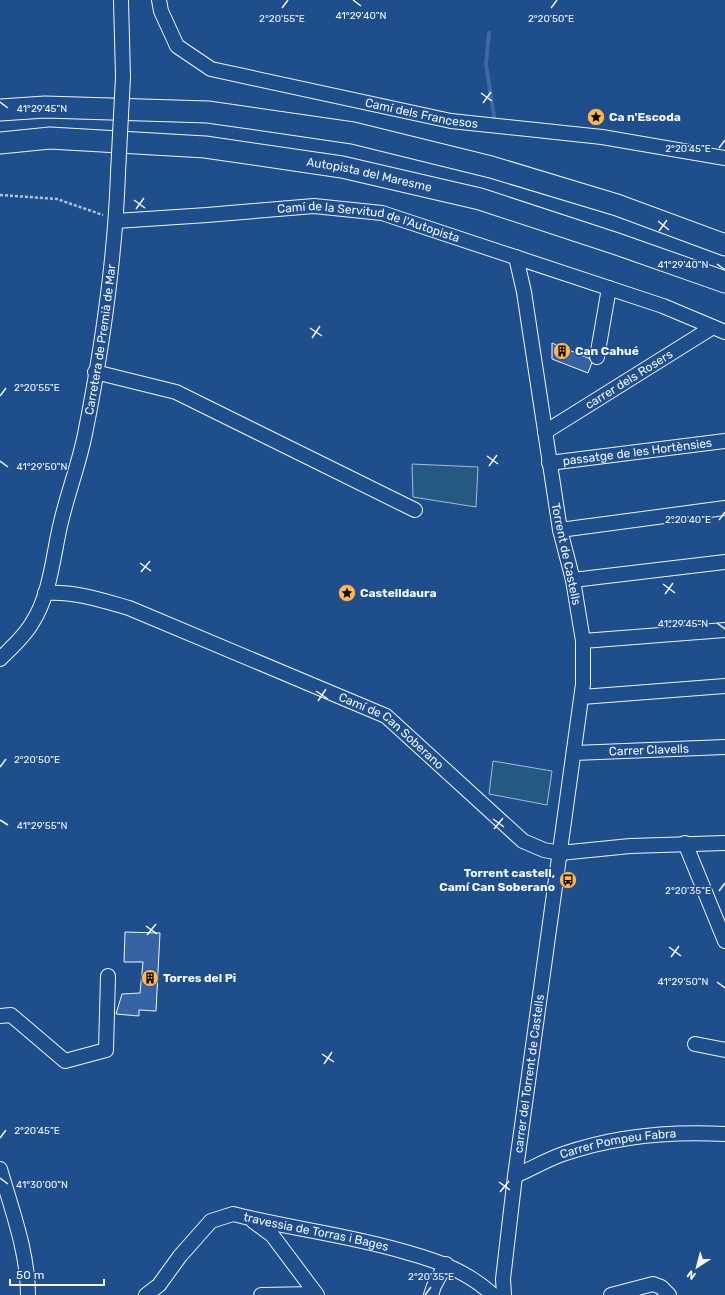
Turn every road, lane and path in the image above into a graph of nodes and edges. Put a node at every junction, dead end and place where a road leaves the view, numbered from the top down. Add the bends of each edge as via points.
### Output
1 (121, 0) edge
2 (159, 0) edge
3 (0, 110) edge
4 (0, 143) edge
5 (725, 158) edge
6 (0, 195) edge
7 (116, 220) junction
8 (725, 245) edge
9 (516, 257) junction
10 (725, 282) edge
11 (609, 288) junction
12 (719, 330) edge
13 (597, 357) dead end
14 (95, 372) junction
15 (544, 432) junction
16 (725, 441) edge
17 (549, 463) junction
18 (725, 508) edge
19 (415, 510) dead end
20 (560, 530) junction
21 (725, 562) edge
22 (573, 580) junction
23 (45, 593) junction
24 (725, 630) edge
25 (583, 641) junction
26 (0, 659) edge
27 (725, 686) edge
28 (582, 697) junction
29 (725, 747) edge
30 (574, 753) junction
31 (685, 843) junction
32 (725, 843) edge
33 (560, 853) junction
34 (725, 942) edge
35 (108, 976) dead end
36 (0, 1016) edge
37 (695, 1044) dead end
38 (725, 1050) edge
39 (725, 1134) edge
40 (0, 1169) edge
41 (515, 1176) junction
42 (250, 1218) junction
43 (446, 1264) junction
44 (28, 1295) edge
45 (146, 1295) edge
46 (261, 1295) edge
47 (316, 1295) edge
48 (431, 1295) edge
49 (493, 1295) edge
50 (504, 1295) edge
51 (611, 1295) edge
52 (669, 1295) edge

1 - 7 street, Carretera de Premià de Mar, bridge via 123,77
2 - 5 street, Camí dels Francesos via 161,11 177,46 211,70 451,121 602,137
3 - 8 highway via 45,107 208,112 353,133 491,167 617,205
4 - 10 highway, Autopista del Maresme via 50,138 205,147 342,167 480,198
6 - 7 path via 57,199
7 - 9 street, Camí de la Servitud de l'Autopista via 314,206 382,213
7 - 14 street, Carretera de Premià de Mar
9 - 11 street, Camí de la Servitud de l'Autopista
9 - 15 street, Torrent de Castells via 524,292
11 - 12 street, Camí de la Servitud de l'Autopista via 663,306
11 - 13 street
12 - 15 street, carrer dels Rosers
14 - 19 street via 176,392
14 - 23 street, Carretera de Premià de Mar via 84,435
15 - 17 street, Torrent de Castells
16 - 17 street, passatge de les Hortènsies
17 - 20 street, Torrent de Castells
18 - 20 street
20 - 22 street, Torrent de Castells
21 - 22 street
22 - 25 street, Torrent de Castells
23 - 26 street, Carretera de Premià de Mar via 33,623
23 - 33 street, Camí de Can Soberano via 60,592 129,608 386,716 523,841 544,850
24 - 25 street
25 - 28 street, Torrent de Castells
27 - 28 street
28 - 30 street, Torrent de Castells
29 - 30 street, Carrer Clavells
30 - 33 street, Torrent de Castells
31 - 32 street, Camí de Can Soberano
31 - 33 street, Camí de Can Soberano
31 - 34 street
33 - 41 street, carrer del Torrent de Castells
35 - 36 street via 106,1050 65,1061 11,1015
37 - 38 street
39 - 41 street, Carrer Pompeu Fabra via 689,1132 625,1137 562,1154
40 - 44 street via 20,1238
41 - 50 street, carrer del Torrent de Castells via 503,1278
42 - 43 street, travessia de Torras i Bages via 375,1242
42 - 45 street, travessia de Torras i Bages via 233,1214 211,1221 159,1285
42 - 47 street via 272,1235
43 - 48 street
43 - 49 street, travessia de Torras i Bages via 465,1274
46 - 47 street
51 - 52 street via 653,1284 661,1287

